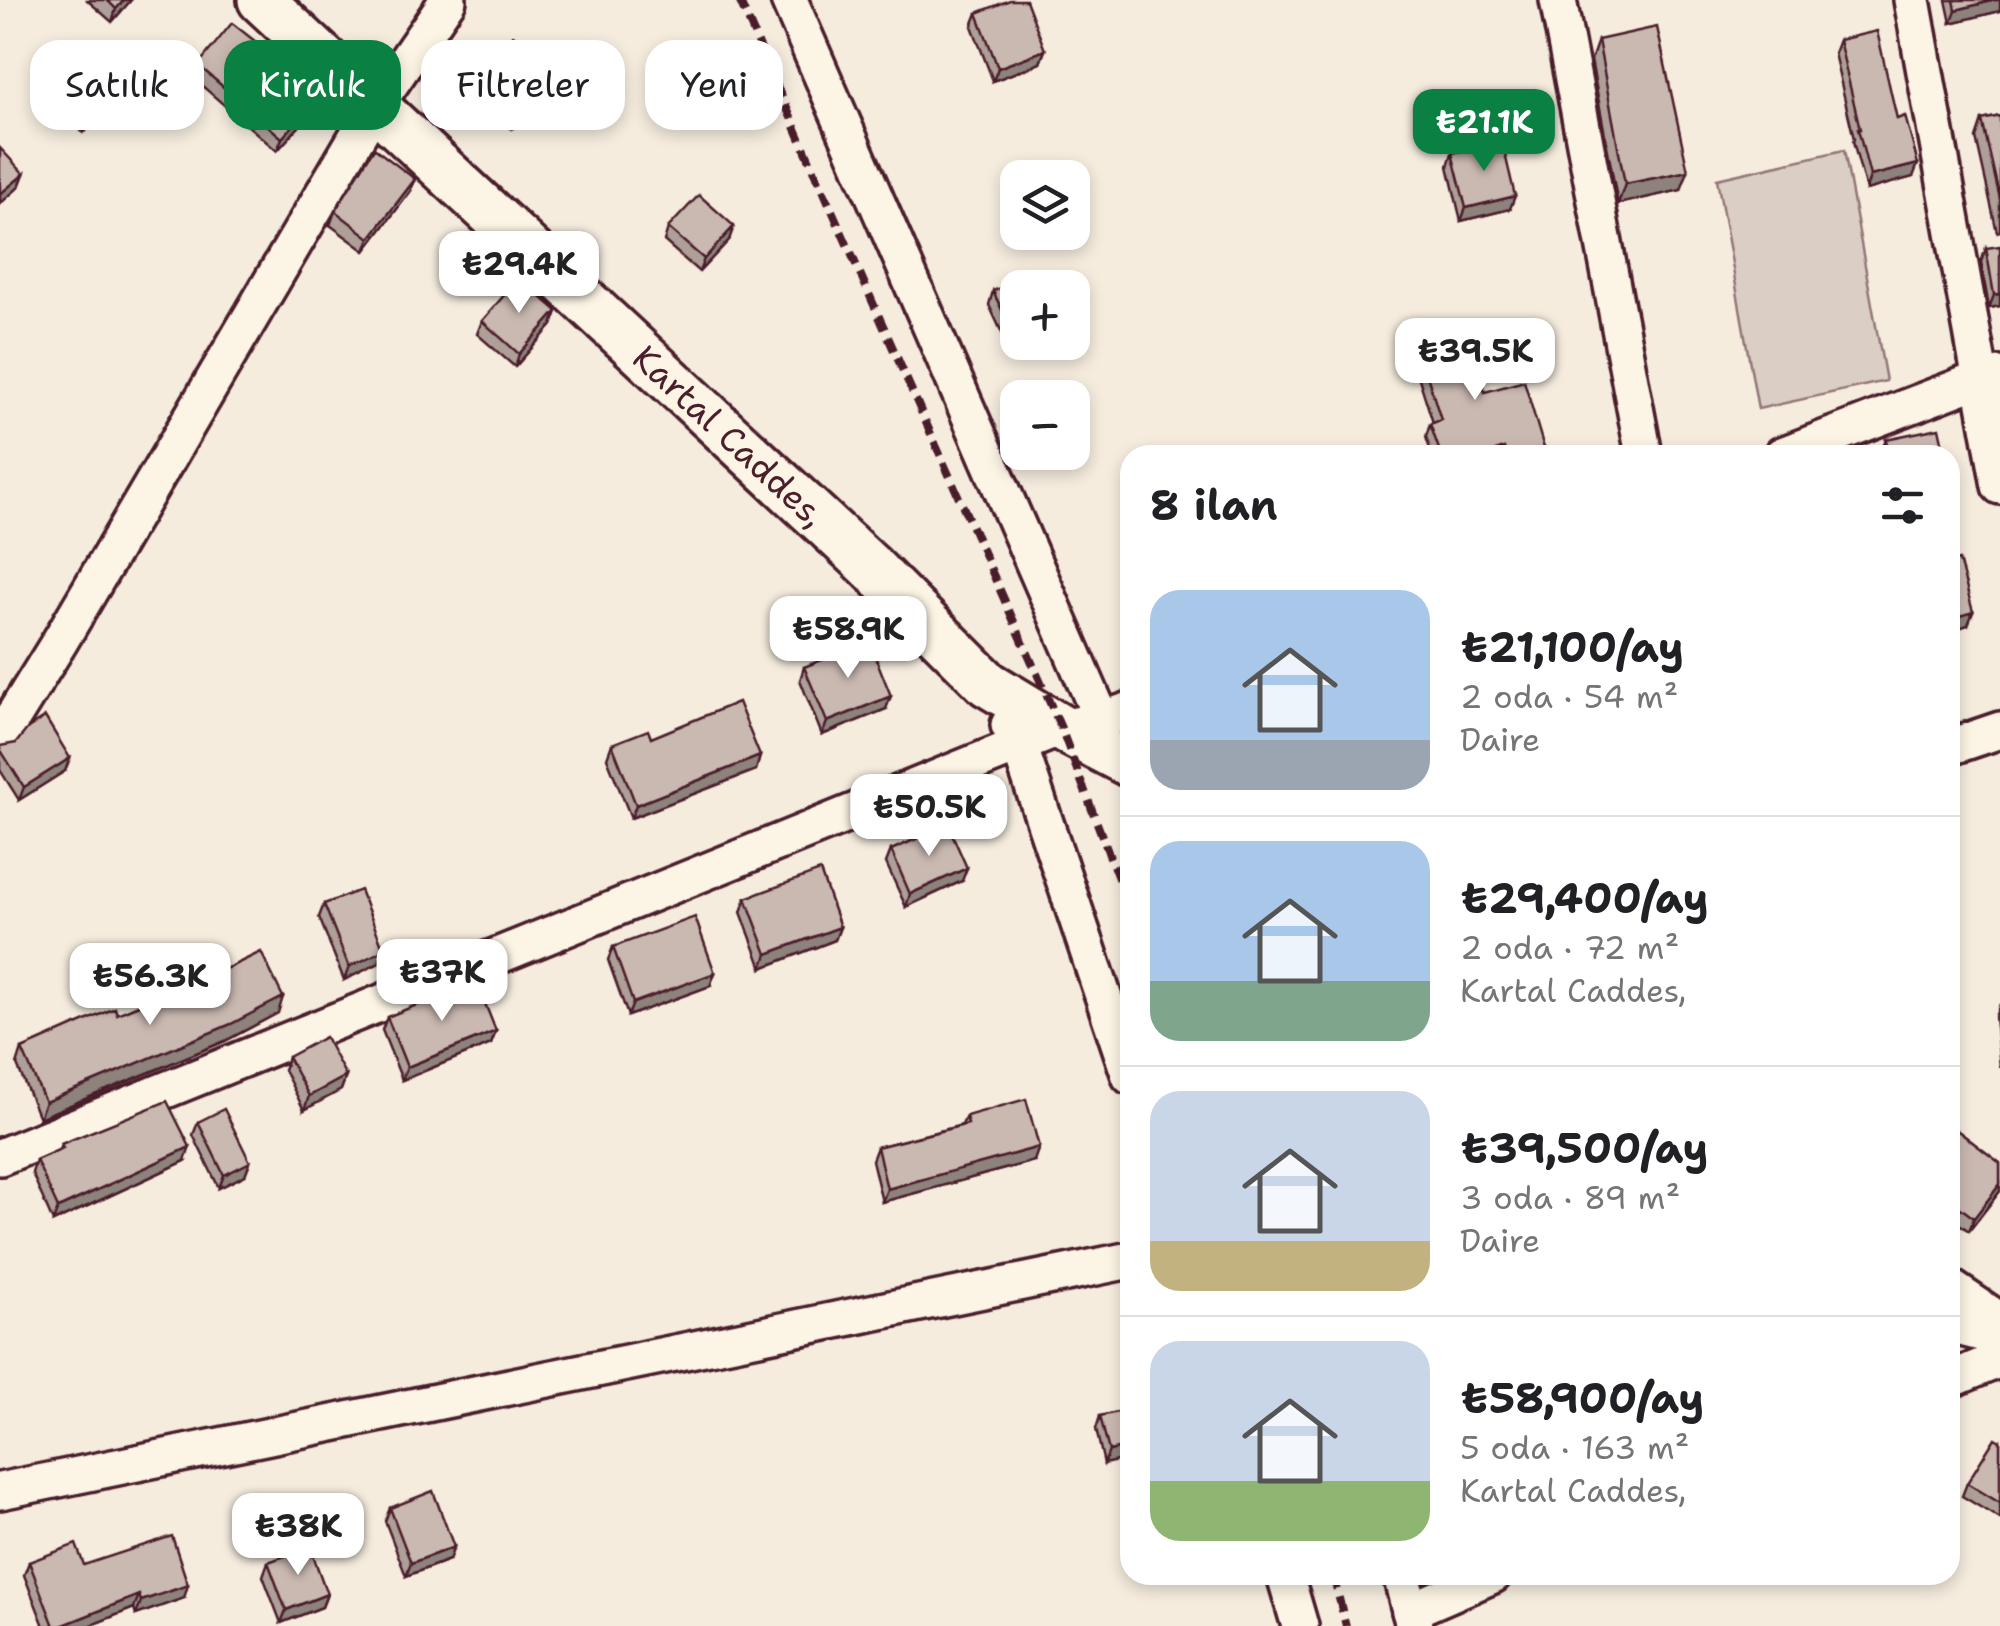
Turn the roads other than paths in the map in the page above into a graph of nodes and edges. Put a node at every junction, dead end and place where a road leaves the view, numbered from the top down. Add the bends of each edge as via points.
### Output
1 (261, 0) edge
2 (448, 0) edge
3 (789, 0) edge
4 (1558, 0) edge
5 (1912, 0) edge
6 (304, 40) edge
7 (401, 68) edge
8 (361, 130) edge
9 (401, 130) edge
10 (1990, 377) edge
11 (1642, 445) edge
12 (1809, 445) edge
13 (2000, 486) edge
14 (988, 684) junction
15 (1098, 719) edge
16 (2000, 730) edge
17 (0, 738) edge
18 (1960, 744) edge
19 (1019, 745) junction
20 (1120, 750) edge
21 (1120, 1046) edge
22 (0, 1157) edge
23 (1120, 1262) edge
24 (1960, 1300) edge
25 (1960, 1327) edge
26 (2000, 1327) edge
27 (2000, 1338) edge
28 (2000, 1359) edge
29 (1960, 1376) edge
30 (0, 1492) edge
31 (1288, 1585) edge
32 (1403, 1585) edge
33 (1474, 1585) edge
34 (1412, 1618) edge
35 (1300, 1626) edge

1 - 6 main road, Kartal Caddes,
2 - 7 street
3 - 15 street
4 - 11 street
5 - 10 street
8 - 17 street
9 - 14 main road, Kartal Caddes, via 870,565
10 - 12 street
10 - 13 street
14 - 15 main road, Kartal Caddes,
14 - 19 street
15 - 19 street
15 - 20 main road, Kartal Caddes,
16 - 18 street
19 - 21 street
19 - 22 street
23 - 30 street
24 - 26 main road
25 - 27 street
28 - 29 street
31 - 35 street
32 - 34 street
33 - 34 street

